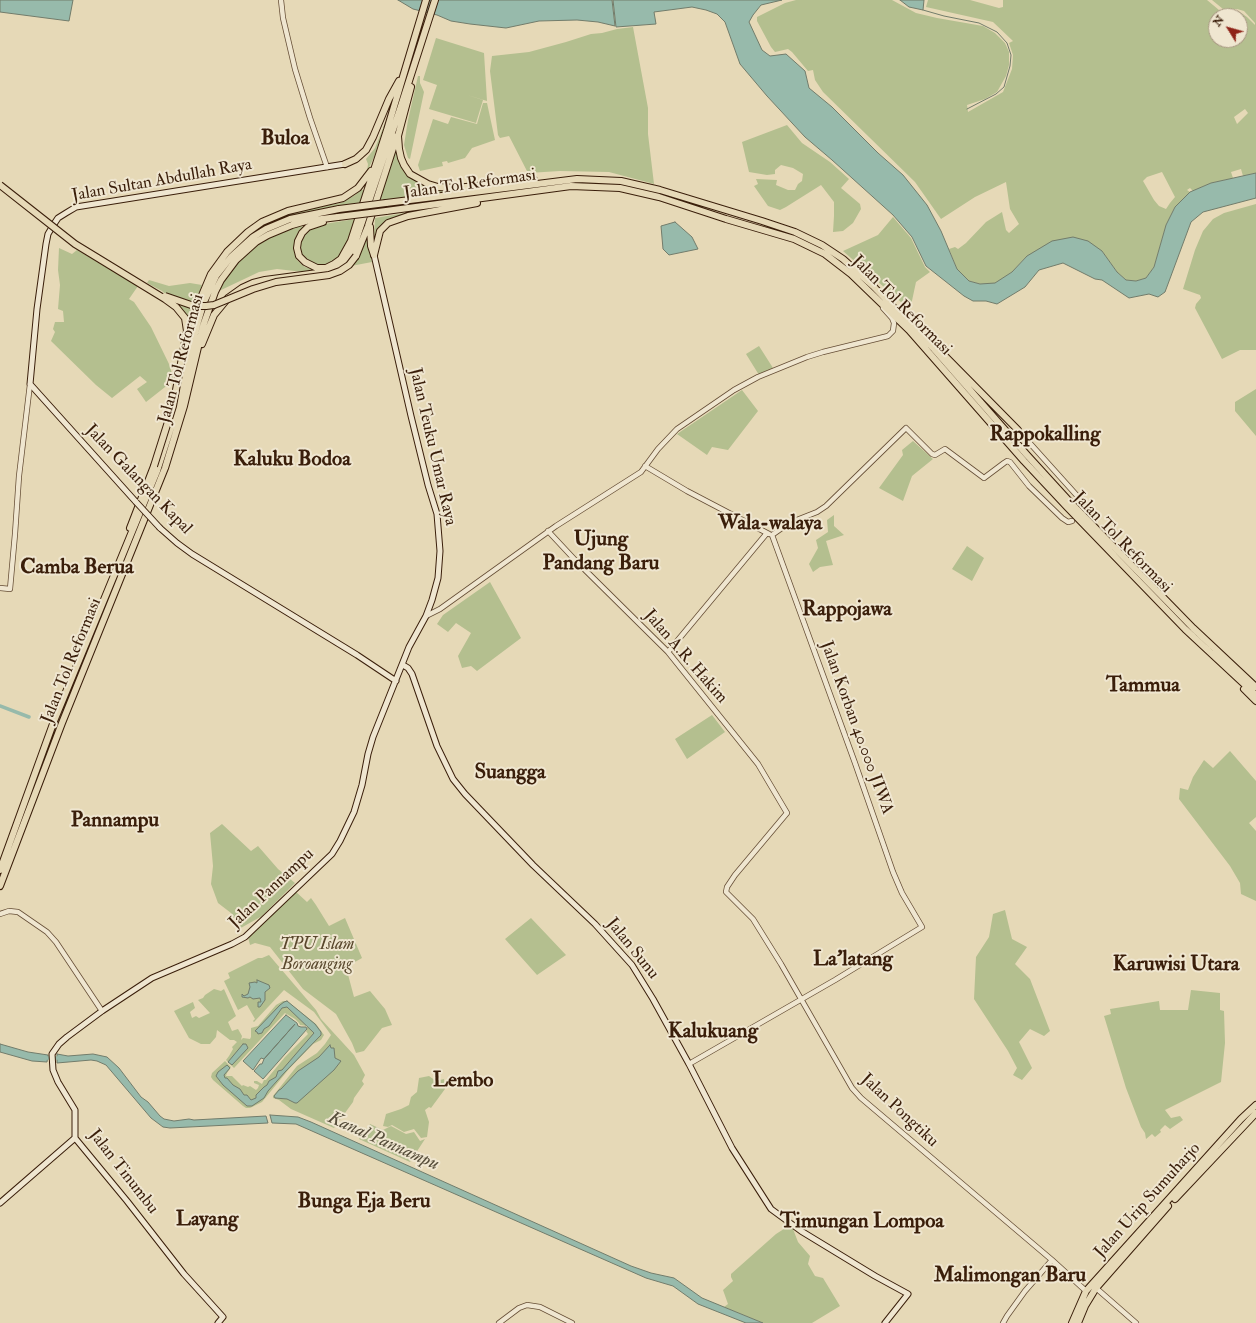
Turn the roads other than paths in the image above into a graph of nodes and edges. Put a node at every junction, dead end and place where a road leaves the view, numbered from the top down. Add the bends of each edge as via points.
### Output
1 (281, 0) edge
2 (426, 0) edge
3 (434, 0) edge
4 (418, 52) junction
5 (407, 63) junction
6 (402, 122) junction
7 (376, 163) junction
8 (345, 164) joint
9 (327, 167) junction
10 (577, 179) junction
11 (0, 185) edge
12 (571, 186) junction
13 (374, 209) junction
14 (337, 217) junction
15 (374, 255) junction
16 (841, 265) junction
17 (122, 274) junction
18 (914, 328) junction
19 (191, 378) junction
20 (184, 381) junction
21 (30, 384) junction
22 (1018, 430) joint
23 (646, 466) junction
24 (1086, 511) dead end
25 (1072, 521) dead end
26 (548, 531) junction
27 (767, 533) junction
28 (772, 535) junction
29 (0, 588) edge
30 (426, 616) junction
31 (93, 627) junction
32 (1185, 628) junction
33 (668, 652) junction
34 (402, 666) junction
35 (397, 678) junction
36 (1256, 686) edge
37 (1256, 695) edge
38 (1256, 700) edge
39 (0, 870) edge
40 (0, 886) edge
41 (726, 892) joint
42 (0, 914) edge
43 (801, 999) junction
44 (102, 1011) junction
45 (52, 1059) joint
46 (689, 1064) junction
47 (1256, 1105) edge
48 (1256, 1113) edge
49 (1229, 1137) junction
50 (75, 1138) junction
51 (0, 1203) edge
52 (1052, 1260) junction
53 (1096, 1288) junction
54 (1086, 1291) junction
55 (218, 1323) edge
56 (499, 1323) edge
57 (572, 1323) edge
58 (885, 1323) edge
59 (1003, 1323) edge
60 (1072, 1323) edge
61 (1078, 1323) edge
62 (1136, 1323) edge

1 - 9 street via 295,69
2 - 5 highway
3 - 4 highway
4 - 6 highway
4 - 19 highway via 350,256 342,264 325,272 265,280 232,294 212,319
5 - 7 highway
5 - 8 highway via 366,150
6 - 10 highway via 398,136 404,165 410,174 428,184 456,188 547,178
6 - 13 highway
7 - 14 highway via 350,241 341,259 326,268 317,268 305,262 299,256 297,248 302,233 316,223
7 - 20 highway via 365,180 350,195 274,216 248,232 227,252 211,274 200,300
8 - 9 main road, Jalan Sultan Abdullah Raya
9 - 21 main road, Jalan Sultan Abdullah Raya via 76,207 66,212 58,218 48,234
10 - 18 highway, Jalan Tol Reformasi via 621,181 660,190 795,232 843,259
10 - 20 highway, Jalan Tol Reformasi, bridge via 339,209 278,224 253,237 216,276 204,302
11 - 17 highway, bridge via 75,244
12 - 14 highway, Jalan Tol Reformasi, bridge
12 - 15 highway via 397,219 382,228
12 - 16 highway, Jalan Tol Reformasi via 620,188 659,196 794,239
13 - 15 highway via 370,227
13 - 17 highway, bridge via 361,248 349,265 340,271 329,275 276,282 222,303 194,306 179,302
14 - 19 highway, Jalan Tol Reformasi via 306,221 280,229 256,242 236,260 221,280 209,304
15 - 30 main road, Jalan Teuku Umar Raya via 439,526 439,567 435,592
16 - 23 street via 843,270 892,318 894,326 890,335 823,352 758,377 677,429
16 - 32 highway, Jalan Tol Reformasi via 909,330 1024,461
17 - 31 highway, bridge via 176,306 187,324 186,343 173,406 154,466
18 - 22 highway
18 - 36 highway, Jalan Tol Reformasi via 1059,490 1193,628
19 - 40 highway, Jalan Tol Reformasi via 177,432 153,500 90,652
20 - 31 highway, Jalan Tol Reformasi via 157,471
21 - 29 street via 19,476 10,589
21 - 35 main road, Jalan Galangan Kapal, bridge via 160,528 184,548
22 - 24 street via 1089,509
23 - 26 street via 641,472
23 - 27 street via 687,491
25 - 28 street via 1068,522 1062,518 1029,486 1010,462 1007,461 984,478 945,449 935,455 932,454 906,428 826,506 789,523
26 - 30 street via 440,609
26 - 33 street, Jalan A.R. Hakim
27 - 28 street
27 - 33 street
28 - 43 street, Jalan Korban 40.000 JIWA via 893,872 922,927
30 - 34 main road, Jalan Teuku Umar Raya
31 - 39 highway, Jalan Tol Reformasi via 54,721
32 - 37 highway, Jalan Tol Reformasi
32 - 38 highway via 1209,656
33 - 41 street, Jalan A.R. Hakim via 758,764 787,812 735,875
34 - 35 main road, Jalan Pannampu
34 - 46 main road, Jalan Sunu via 408,668 412,674 437,746 453,780 632,965 654,999
35 - 44 main road, Jalan Pannampu via 368,754 355,810 332,854 246,937 156,976
41 - 43 street, Jalan Pongtiku via 754,920
42 - 44 street via 18,912 47,932
43 - 46 street
43 - 52 street, Jalan Pongtiku via 859,1097
44 - 45 main road, Jalan Pannampu via 66,1037 55,1050
45 - 50 main road, Jalan Tinumbu via 56,1078 75,1110
46 - 58 main road, Jalan Sunu via 732,1148 771,1209 801,1231 908,1294
47 - 49 highway, Jalan Urip Sumuharjo
48 - 49 highway, Jalan Urip Sumuharjo
49 - 53 highway, Jalan Urip Sumuharjo
49 - 54 highway, Jalan Urip Sumuharjo
50 - 51 main road
50 - 55 main road, Jalan Tinumbu via 184,1274 223,1317
52 - 54 street, Jalan Pongtiku
52 - 59 street via 1025,1291
53 - 61 highway, Jalan Urip Sumuharjo
53 - 62 street
54 - 60 highway, Jalan Urip Sumuharjo
56 - 57 street via 527,1305 535,1306

